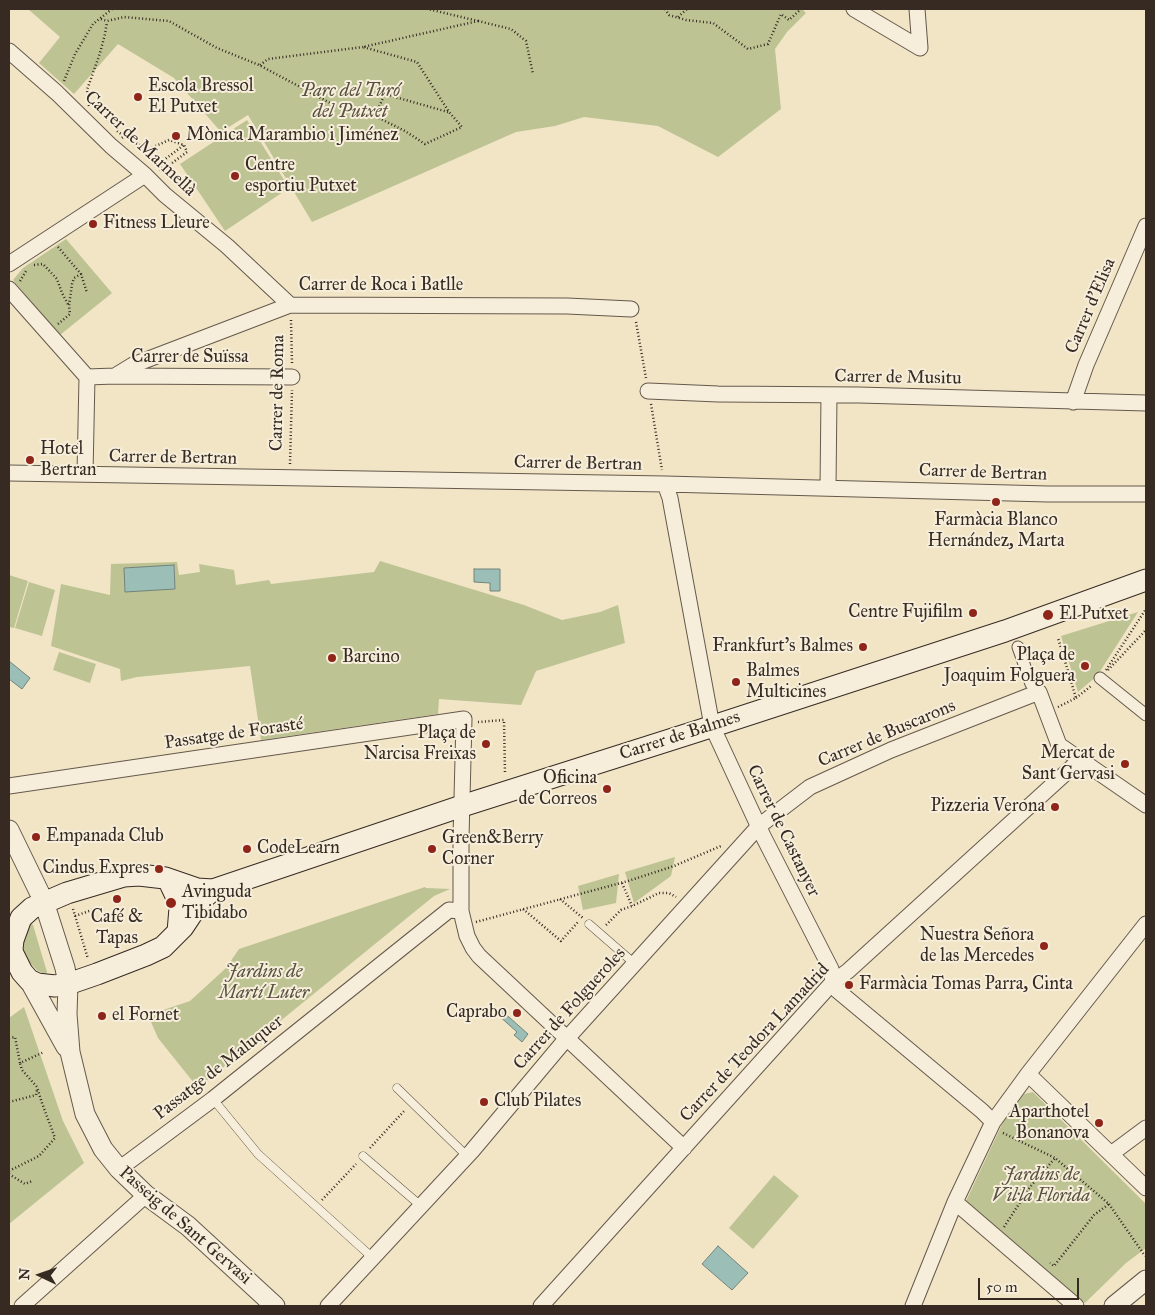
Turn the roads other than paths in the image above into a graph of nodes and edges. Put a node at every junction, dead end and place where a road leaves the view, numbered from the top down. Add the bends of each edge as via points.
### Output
1 (854, 9) edge
2 (917, 9) edge
3 (9, 51) edge
4 (145, 176) junction
5 (1146, 226) edge
6 (9, 264) edge
7 (13, 287) edge
8 (290, 309) junction
9 (632, 309) dead end
10 (115, 376) junction
11 (87, 377) junction
12 (292, 377) road end
13 (648, 391) dead end
14 (830, 395) junction
15 (1073, 402) junction
16 (1146, 403) edge
17 (9, 473) edge
18 (85, 474) junction
19 (665, 484) junction
20 (828, 488) junction
21 (1146, 494) edge
22 (1146, 580) edge
23 (1018, 647) dead end
24 (1100, 678) road end
25 (1039, 692) junction
26 (1146, 715) edge
27 (712, 726) junction
28 (1080, 760) junction
29 (9, 786) edge
30 (1146, 805) edge
31 (462, 806) junction
32 (759, 826) junction
33 (9, 830) edge
34 (168, 879) junction
35 (213, 890) junction
36 (44, 902) junction
37 (461, 911) junction
38 (589, 924) road end
39 (1146, 924) edge
40 (178, 932) junction
41 (10, 950) edge
42 (634, 964) junction
43 (29, 980) junction
44 (833, 982) junction
45 (68, 984) junction
46 (568, 1039) junction
47 (70, 1052) junction
48 (1028, 1074) junction
49 (397, 1088) dead end
50 (213, 1099) junction
51 (998, 1128) junction
52 (1146, 1128) edge
53 (684, 1148) junction
54 (1111, 1154) junction
55 (363, 1156) road end
56 (467, 1156) junction
57 (119, 1169) junction
58 (1146, 1188) edge
59 (146, 1195) junction
60 (955, 1202) junction
61 (421, 1206) junction
62 (374, 1259) junction
63 (1146, 1280) edge
64 (22, 1306) edge
65 (275, 1306) edge
66 (328, 1306) edge
67 (541, 1306) edge
68 (913, 1306) edge
69 (1076, 1306) edge
70 (1114, 1306) edge

1 - 2 street via 920,48
3 - 4 street, Carrer de Marmellà
4 - 6 street
4 - 8 street, Carrer de Marmellà via 226,246
5 - 15 street, Carrer d'Elisa
7 - 11 street
8 - 9 street, Carrer de Roca i Batlle via 567,306
8 - 10 street, Carrer de Roca i Batlle via 133,366
10 - 11 street, Carrer de Suïssa
10 - 12 street, Carrer de Suïssa
11 - 18 street
13 - 14 street, Carrer de Musitu
14 - 15 street, Carrer de Musitu
14 - 20 street
15 - 16 street, Carrer de Musitu
17 - 18 street, Carrer de Bertran
18 - 19 street, Carrer de Bertran
19 - 20 street, Carrer de Bertran
19 - 27 street, Carrer de Castanyer
20 - 21 street, Carrer de Bertran
22 - 27 main road, Carrer de Balmes via 1005,632
23 - 25 street via 1032,684
24 - 26 street
25 - 28 street via 1057,742
25 - 32 street, Carrer de Buscarons via 891,750 810,787
27 - 31 main road, Carrer de Balmes
27 - 32 street, Carrer de Castanyer
28 - 30 street
28 - 44 street, Carrer de Teodora Lamadrid
29 - 31 street, Passatge de Forasté via 467,721
31 - 35 main road, Carrer de Balmes
31 - 37 street
32 - 42 street, Carrer de Folgueroles
32 - 44 street, Carrer de Castanyer via 832,969
33 - 36 street, Passeig de Sant Gervasi
34 - 35 main road via 197,889
34 - 36 main road via 124,876
34 - 40 main road via 178,900
35 - 40 main road via 201,900
36 - 41 main road via 21,918
36 - 45 street, Passeig de Sant Gervasi
37 - 46 street via 467,936 479,956
37 - 50 street, Passatge de Maluquer via 449,910
38 - 42 lane
39 - 48 street
40 - 45 main road via 163,947
41 - 43 main road
42 - 46 street, Carrer de Folgueroles
43 - 45 main road via 55,986
43 - 47 street
44 - 51 street, Carrer de Castanyer via 838,991 975,1105
44 - 53 street, Carrer de Teodora Lamadrid
45 - 47 street, Passeig de Sant Gervasi
46 - 53 street
46 - 56 street, Carrer de Folgueroles
47 - 57 street, Passeig de Sant Gervasi via 85,1114 103,1149
48 - 51 street
48 - 54 street
49 - 56 lane
50 - 57 street, Passatge de Maluquer
50 - 62 lane via 258,1154
51 - 60 street
52 - 54 street
53 - 67 street, Carrer de Teodora Lamadrid
54 - 58 street
55 - 61 lane
56 - 61 street, Carrer de Folgueroles
57 - 59 street, Passeig de Sant Gervasi
59 - 64 street
59 - 65 street, Passeig de Sant Gervasi via 188,1226
60 - 68 street
60 - 69 street
61 - 62 street, Carrer de Folgueroles
62 - 66 street, Carrer de Folgueroles
63 - 70 street

